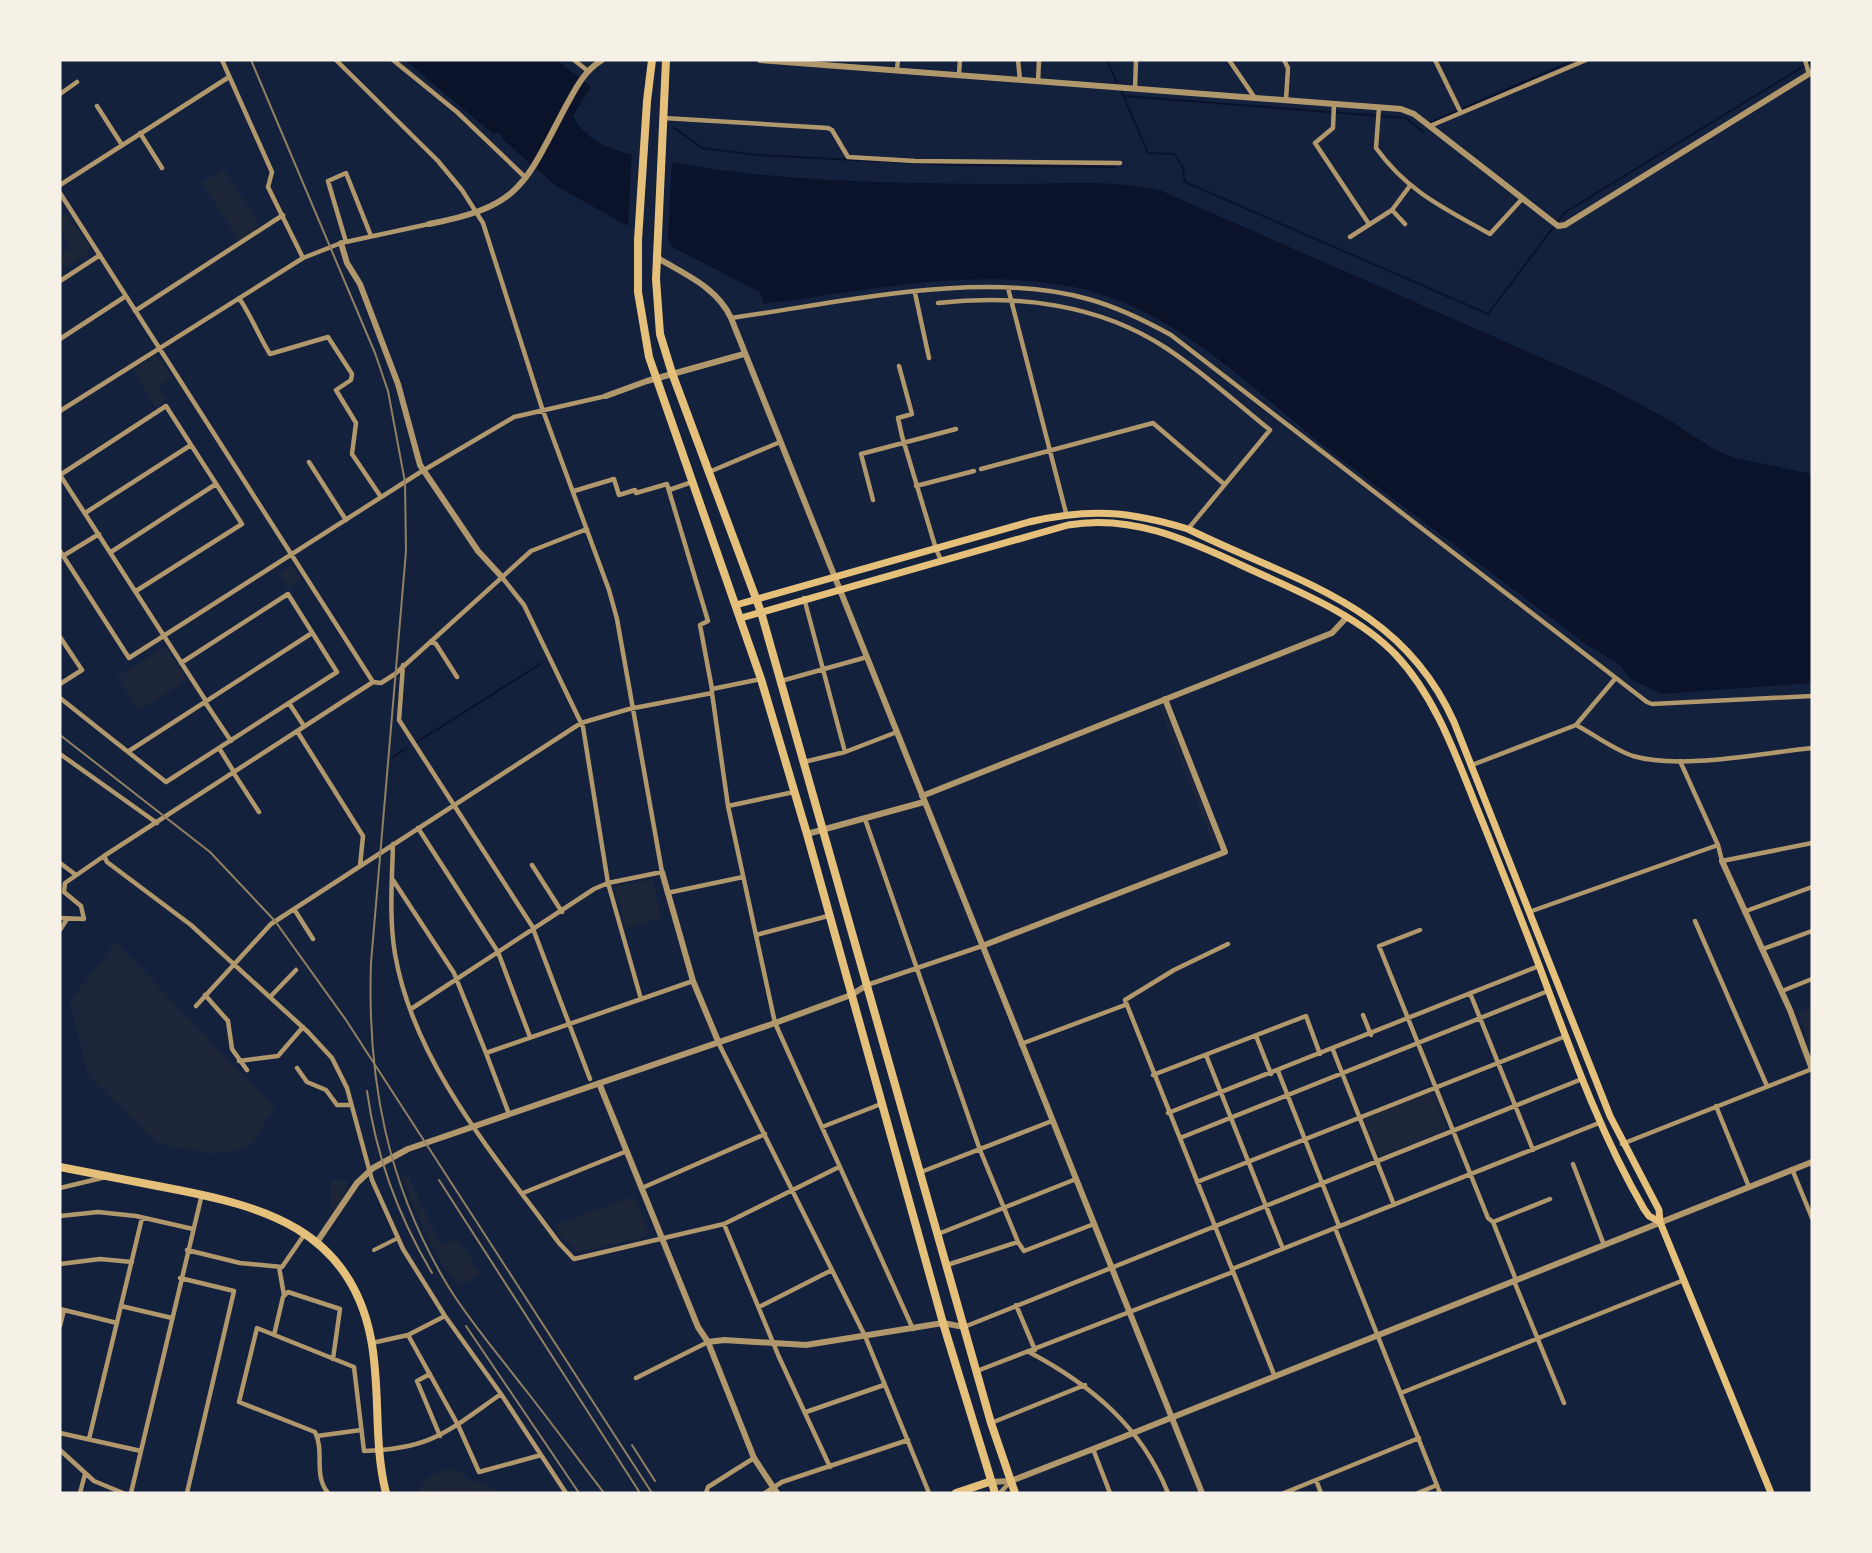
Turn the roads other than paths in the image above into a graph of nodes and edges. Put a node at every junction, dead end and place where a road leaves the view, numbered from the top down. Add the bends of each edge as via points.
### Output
1 (222, 60) edge
2 (336, 60) edge
3 (393, 60) edge
4 (574, 60) edge
5 (602, 60) edge
6 (652, 60) edge
7 (666, 60) edge
8 (760, 60) edge
9 (898, 60) edge
10 (960, 60) edge
11 (1018, 60) edge
12 (1039, 60) edge
13 (1136, 60) edge
14 (1229, 60) edge
15 (1284, 60) edge
16 (1435, 60) edge
17 (1586, 60) edge
18 (1804, 60) edge
19 (897, 69) junction
20 (588, 70) junction
21 (1810, 73) edge
22 (959, 74) junction
23 (229, 77) junction
24 (1020, 80) junction
25 (77, 82) dead end
26 (1038, 82) junction
27 (1135, 89) junction
28 (60, 94) edge
29 (1255, 98) junction
30 (1286, 100) junction
31 (1334, 104) junction
32 (97, 106) dead end
33 (1379, 107) junction
34 (1461, 113) junction
35 (664, 118) junction
36 (1430, 126) junction
37 (140, 133) junction
38 (123, 145) junction
39 (1120, 163) dead end
40 (162, 168) dead end
41 (526, 178) junction
42 (60, 185) edge
43 (1409, 187) junction
44 (60, 193) edge
45 (1522, 199) junction
46 (1392, 210) junction
47 (478, 213) junction
48 (283, 215) junction
49 (429, 224) joint
50 (1369, 224) junction
51 (1405, 224) dead end
52 (371, 236) junction
53 (1350, 237) dead end
54 (343, 242) junction
55 (100, 255) junction
56 (656, 257) junction
57 (303, 258) junction
58 (61, 278) edge
59 (1008, 288) junction
60 (915, 292) junction
61 (126, 296) junction
62 (239, 298) junction
63 (1011, 301) junction
64 (938, 303) dead end
65 (135, 311) junction
66 (731, 318) junction
67 (60, 339) edge
68 (158, 348) junction
69 (744, 354) junction
70 (929, 358) dead end
71 (899, 366) dead end
72 (672, 373) junction
73 (657, 378) junction
74 (606, 396) joint
75 (542, 408) junction
76 (60, 411) edge
77 (956, 429) dead end
78 (780, 442) junction
79 (904, 443) junction
80 (191, 445) junction
81 (1050, 451) junction
82 (309, 462) dead end
83 (981, 469) dead end
84 (424, 471) junction
85 (974, 471) dead end
86 (709, 472) junction
87 (693, 481) junction
88 (216, 484) junction
89 (1224, 484) junction
90 (916, 486) junction
91 (669, 490) junction
92 (574, 491) junction
93 (381, 497) junction
94 (873, 500) dead end
95 (85, 513) junction
96 (1066, 513) junction
97 (346, 520) junction
98 (587, 529) junction
99 (1188, 529) junction
100 (99, 534) junction
101 (936, 549) junction
102 (111, 552) junction
103 (292, 555) junction
104 (62, 556) edge
105 (941, 560) junction
106 (501, 576) junction
107 (834, 576) junction
108 (839, 588) junction
109 (136, 591) junction
110 (756, 598) junction
111 (804, 598) junction
112 (736, 605) junction
113 (761, 612) junction
114 (741, 618) junction
115 (1346, 618) junction
116 (312, 633) junction
117 (164, 636) junction
118 (60, 637) edge
119 (431, 641) junction
120 (867, 657) junction
121 (181, 663) junction
122 (403, 665) junction
123 (824, 670) junction
124 (457, 677) dead end
125 (761, 679) junction
126 (1614, 680) junction
127 (781, 681) junction
128 (373, 682) junction
129 (60, 684) edge
130 (712, 691) junction
131 (1812, 696) edge
132 (60, 698) edge
133 (1165, 699) junction
134 (206, 701) junction
135 (289, 703) junction
136 (632, 708) junction
137 (581, 723) junction
138 (1576, 725) junction
139 (304, 726) junction
140 (297, 731) junction
141 (897, 732) junction
142 (231, 741) junction
143 (219, 748) junction
144 (1812, 748) edge
145 (129, 751) junction
146 (845, 752) junction
147 (60, 754) edge
148 (1680, 761) junction
149 (804, 762) junction
150 (1472, 765) junction
151 (1461, 770) junction
152 (234, 772) junction
153 (794, 792) junction
154 (923, 799) junction
155 (454, 805) junction
156 (728, 806) junction
157 (259, 812) dead end
158 (865, 819) junction
159 (157, 823) junction
160 (418, 828) junction
161 (824, 831) junction
162 (807, 834) junction
163 (1812, 843) edge
164 (393, 844) junction
165 (1718, 845) junction
166 (105, 856) junction
167 (1722, 861) junction
168 (60, 863) edge
169 (532, 865) dead end
170 (360, 866) junction
171 (662, 872) junction
172 (75, 874) junction
173 (743, 877) junction
174 (393, 880) junction
175 (62, 883) edge
176 (608, 883) junction
177 (1812, 887) edge
178 (667, 893) junction
179 (294, 909) junction
180 (562, 912) junction
181 (1529, 912) junction
182 (1746, 912) junction
183 (828, 916) junction
184 (60, 918) edge
185 (67, 919) junction
186 (1695, 921) dead end
187 (60, 930) edge
188 (534, 930) junction
189 (1420, 930) dead end
190 (1812, 931) edge
191 (756, 935) junction
192 (313, 939) dead end
193 (1228, 944) dead end
194 (982, 946) junction
195 (1763, 949) junction
196 (498, 952) junction
197 (235, 964) junction
198 (1539, 966) junction
199 (917, 969) junction
200 (296, 970) dead end
201 (1812, 979) edge
202 (456, 980) junction
203 (693, 981) junction
204 (867, 985) junction
205 (1548, 991) junction
206 (1782, 991) junction
207 (1470, 993) junction
208 (205, 995) junction
209 (851, 995) junction
210 (270, 997) junction
211 (641, 999) junction
212 (1125, 1005) junction
213 (198, 1006) dead end
214 (411, 1008) junction
215 (1363, 1015) dead end
216 (1481, 1018) junction
217 (1408, 1020) junction
218 (570, 1023) junction
219 (775, 1023) junction
220 (303, 1027) junction
221 (1371, 1035) junction
222 (1256, 1036) junction
223 (1566, 1036) junction
224 (530, 1038) junction
225 (718, 1041) junction
226 (1418, 1043) junction
227 (1021, 1044) junction
228 (1333, 1050) junction
229 (486, 1053) junction
230 (1320, 1054) junction
231 (1206, 1055) junction
232 (239, 1061) junction
233 (1498, 1062) junction
234 (297, 1068) dead end
235 (1812, 1069) edge
236 (248, 1070) dead end
237 (1278, 1071) junction
238 (1343, 1073) junction
239 (1271, 1074) junction
240 (1153, 1075) junction
241 (590, 1079) dead end
242 (1582, 1079) junction
243 (599, 1083) junction
244 (1767, 1086) junction
245 (1436, 1087) junction
246 (1221, 1093) junction
247 (1287, 1095) junction
248 (882, 1104) junction
249 (350, 1105) junction
250 (1515, 1106) junction
251 (1716, 1106) junction
252 (1168, 1113) junction
253 (509, 1114) junction
254 (1231, 1117) junction
255 (1360, 1117) junction
256 (1052, 1121) junction
257 (1599, 1123) junction
258 (473, 1126) junction
259 (822, 1127) junction
260 (1453, 1130) junction
261 (765, 1134) junction
262 (1180, 1138) junction
263 (1305, 1139) junction
264 (1622, 1144) junction
265 (980, 1150) junction
266 (1533, 1150) junction
267 (627, 1151) junction
268 (1377, 1160) junction
269 (1249, 1162) junction
270 (1812, 1162) edge
271 (1573, 1164) dead end
272 (839, 1167) junction
273 (1792, 1169) junction
274 (61, 1170) edge
275 (369, 1172) junction
276 (921, 1172) junction
277 (1471, 1174) junction
278 (109, 1177) junction
279 (1076, 1179) junction
280 (1197, 1182) junction
281 (1322, 1183) junction
282 (1749, 1187) junction
283 (60, 1188) edge
284 (642, 1188) junction
285 (792, 1191) junction
286 (523, 1193) junction
287 (202, 1194) junction
288 (1550, 1199) dead end
289 (1394, 1204) junction
290 (1266, 1205) junction
291 (1003, 1208) junction
292 (60, 1216) edge
293 (142, 1218) junction
294 (1812, 1218) edge
295 (1493, 1222) junction
296 (1660, 1222) junction
297 (724, 1224) junction
298 (1094, 1224) junction
299 (1214, 1225) junction
300 (1337, 1227) junction
301 (193, 1229) junction
302 (305, 1233) junction
303 (938, 1234) junction
304 (398, 1238) junction
305 (663, 1238) junction
306 (317, 1242) junction
307 (1018, 1242) junction
308 (1604, 1245) junction
309 (1283, 1249) junction
310 (188, 1250) junction
311 (374, 1250) dead end
312 (132, 1262) junction
313 (60, 1264) edge
314 (947, 1265) junction
315 (279, 1267) junction
316 (1111, 1267) junction
317 (832, 1269) junction
318 (1232, 1270) junction
319 (180, 1278) junction
320 (1684, 1280) junction
321 (1515, 1281) junction
322 (285, 1295) junction
323 (1016, 1305) junction
324 (121, 1306) junction
325 (759, 1307) junction
326 (62, 1310) edge
327 (1128, 1312) junction
328 (445, 1316) junction
329 (172, 1318) junction
330 (117, 1323) junction
331 (943, 1323) junction
332 (60, 1326) edge
333 (964, 1327) junction
334 (913, 1329) junction
335 (274, 1335) junction
336 (408, 1335) junction
337 (1378, 1335) junction
338 (865, 1336) junction
339 (1537, 1339) junction
340 (708, 1342) junction
341 (372, 1343) junction
342 (776, 1345) junction
343 (1032, 1351) junction
344 (333, 1359) junction
345 (977, 1371) junction
346 (430, 1374) junction
347 (636, 1377) dead end
348 (1275, 1377) junction
349 (884, 1385) junction
350 (1085, 1385) junction
351 (1401, 1393) junction
352 (501, 1394) junction
353 (1564, 1403) dead end
354 (806, 1412) junction
355 (1172, 1416) junction
356 (991, 1423) junction
357 (458, 1425) junction
358 (362, 1430) junction
359 (1132, 1432) junction
360 (60, 1433) edge
361 (317, 1436) junction
362 (440, 1436) junction
363 (1419, 1438) junction
364 (89, 1439) junction
365 (908, 1440) junction
366 (1093, 1449) junction
367 (60, 1450) edge
368 (378, 1450) junction
369 (141, 1451) junction
370 (541, 1455) junction
371 (754, 1458) junction
372 (830, 1467) junction
373 (85, 1474) junction
374 (1316, 1480) junction
375 (1011, 1481) junction
376 (989, 1482) junction
377 (1437, 1485) junction
378 (776, 1491) edge
379 (80, 1493) edge
380 (123, 1493) edge
381 (131, 1493) edge
382 (186, 1493) edge
383 (328, 1493) edge
384 (386, 1493) edge
385 (566, 1493) edge
386 (706, 1493) edge
387 (765, 1493) edge
388 (929, 1493) edge
389 (956, 1493) edge
390 (995, 1493) edge
391 (1000, 1493) edge
392 (1016, 1493) edge
393 (1110, 1493) edge
394 (1168, 1493) edge
395 (1202, 1493) edge
396 (1284, 1493) edge
397 (1321, 1493) edge
398 (1418, 1493) edge
399 (1440, 1493) edge
400 (1771, 1493) edge

1 - 23 street
2 - 47 street via 438,160
3 - 41 street via 458,112
4 - 20 street
5 - 20 street
6 - 73 main road via 638,240 638,292
7 - 35 main road
8 - 19 street
9 - 19 street
10 - 22 street
11 - 24 street
12 - 26 street
13 - 27 street
14 - 29 street
15 - 30 street via 1288,68
16 - 34 street
17 - 34 street
18 - 21 street
19 - 22 street
20 - 41 street
21 - 45 street via 1565,225 1551,222
22 - 24 street
23 - 37 street
23 - 48 street via 272,172 268,187
24 - 26 street
25 - 28 street
26 - 27 street
27 - 29 street
29 - 30 street
30 - 31 street
31 - 33 street
31 - 50 street via 1333,128 1315,143
32 - 38 street
33 - 36 street via 1408,111
33 - 43 street via 1376,148
34 - 36 street
35 - 39 street via 828,128 848,157
35 - 56 main road
36 - 45 street
37 - 38 street
37 - 40 street
38 - 42 street
41 - 47 street via 508,197
43 - 45 street via 1490,234
43 - 46 street
44 - 55 street
46 - 50 street
46 - 51 street
47 - 49 street
47 - 75 street via 494,252
48 - 57 street
48 - 65 street
49 - 52 street
50 - 53 street
52 - 54 street
52 - 54 street via 346,173 328,181
54 - 57 street
54 - 84 street via 398,384
55 - 58 street
55 - 61 street
56 - 66 street via 710,290
56 - 72 main road via 657,316
57 - 62 street
59 - 60 street
59 - 63 street
59 - 126 street via 1086,298 1171,335
60 - 66 street
60 - 70 street
61 - 65 street
61 - 67 street
62 - 68 street
62 - 93 street via 270,354 328,337 352,374 350,381 336,390 356,423 351,454
63 - 64 street
63 - 81 street
63 - 89 street via 1071,308 1141,334 1183,360 1270,430
65 - 68 street
66 - 69 street
68 - 76 street
68 - 103 street
69 - 72 street
69 - 78 street
71 - 79 street via 912,414 898,418
72 - 73 street
72 - 86 main road
73 - 74 street
73 - 87 main road
74 - 75 street
75 - 84 street via 514,417
75 - 92 street
77 - 79 street
78 - 86 street
78 - 107 street
79 - 90 street
79 - 94 street via 861,454
80 - 88 street
80 - 95 street
80 - 95 street via 165,407 60,475
81 - 83 street
81 - 89 street via 1153,423
81 - 96 street
82 - 97 street
84 - 93 street
84 - 106 street via 478,551
85 - 90 street
86 - 110 main road
87 - 91 street
87 - 112 main road
88 - 102 street
88 - 109 street via 242,524
89 - 99 street
90 - 101 street
91 - 92 street via 668,484 619,495 614,478
91 - 130 street via 708,621 699,625
92 - 98 street
93 - 97 street
95 - 100 street
96 - 99 main road via 1133,514
96 - 101 main road
97 - 103 street
98 - 106 street via 536,548
98 - 136 street via 617,619
99 - 150 main road via 1365,614 1395,636 1431,679
100 - 102 street
100 - 104 street
101 - 105 street
101 - 107 main road
102 - 109 street
103 - 117 street
103 - 128 street
104 - 117 street via 129,658
105 - 108 main road
105 - 115 main road via 1068,525 1116,523 1188,541
106 - 119 street
106 - 137 street via 524,605
107 - 108 street
107 - 110 main road
108 - 111 main road
108 - 120 street
109 - 117 street
110 - 112 main road
110 - 113 main road
111 - 113 main road
111 - 123 street
112 - 114 main road
113 - 114 main road
113 - 127 main road
114 - 125 main road
115 - 133 street via 1332,633
115 - 151 main road via 1382,641 1415,678 1436,712
116 - 121 street via 288,594
116 - 134 street
116 - 135 street via 337,672
117 - 121 street
118 - 129 street via 82,670
119 - 122 street
119 - 124 street
120 - 123 street
120 - 141 street
121 - 134 street
122 - 128 street via 381,683
122 - 155 street via 399,720
123 - 127 street
123 - 146 street
125 - 130 street
125 - 153 main road
126 - 131 street via 1652,704
126 - 138 street
127 - 149 main road
128 - 139 street
130 - 136 street
130 - 156 street
132 - 145 street
133 - 154 street
133 - 194 street via 1226,852
134 - 142 street
134 - 145 street
135 - 139 street
135 - 142 street
136 - 137 street
136 - 171 street
137 - 155 street
137 - 176 street
138 - 148 street via 1631,755
138 - 150 street
139 - 140 street
140 - 152 street
140 - 170 street via 363,836
141 - 146 street
141 - 154 street
142 - 143 street
143 - 145 street via 166,782
143 - 152 street
144 - 148 street
146 - 149 street
147 - 159 street
148 - 165 street
149 - 161 main road
150 - 151 main road
150 - 181 main road
151 - 198 main road
152 - 157 street
152 - 159 street
153 - 156 street
153 - 162 main road
154 - 158 street
154 - 194 street
155 - 160 street
155 - 188 street
156 - 173 street
158 - 161 street
158 - 199 street
159 - 166 street
160 - 164 street
160 - 196 street
161 - 162 street
161 - 204 main road
162 - 183 main road
163 - 167 street
164 - 170 street
164 - 174 street
165 - 167 street
165 - 181 street
166 - 172 street
166 - 197 street via 107,862 191,925
167 - 182 street
168 - 172 street
169 - 180 street
170 - 179 street
171 - 176 street
171 - 178 street
172 - 175 street
173 - 178 street
173 - 191 street
174 - 202 street
174 - 214 street via 395,956
175 - 185 street via 64,892 81,906 84,915 84,919
176 - 180 street
176 - 211 street
177 - 182 street
178 - 203 street
179 - 192 street
179 - 197 street via 265,928
180 - 188 street
181 - 264 main road
182 - 195 street
183 - 191 street
183 - 209 main road
184 - 185 street
185 - 187 street
186 - 244 street
188 - 196 street
188 - 218 street
189 - 217 street via 1379,946
190 - 195 street
191 - 219 street
193 - 212 street via 1129,995
194 - 199 street
194 - 227 street
195 - 206 street
196 - 202 street
196 - 224 street
197 - 208 street
197 - 210 street
198 - 205 main road
198 - 207 street
199 - 204 street
199 - 265 street
200 - 210 street
201 - 206 street
202 - 214 street
202 - 229 street
203 - 211 street
203 - 225 street
204 - 209 street
204 - 276 main road
205 - 216 street
205 - 223 main road
206 - 235 street
207 - 216 street
207 - 217 street
208 - 213 street
208 - 232 street via 228,1021 230,1042
209 - 219 street
209 - 248 main road
210 - 220 street
211 - 218 street
212 - 227 street
212 - 240 street
214 - 258 street via 442,1076
215 - 221 street
216 - 226 street
216 - 233 street
217 - 221 street
217 - 226 street
218 - 224 street
218 - 241 street
219 - 225 street
219 - 259 street
220 - 232 street via 278,1056
220 - 249 street via 341,1071
221 - 228 street
222 - 230 street via 1306,1016
222 - 231 street
222 - 239 street
223 - 233 street
223 - 242 main road
224 - 229 street
225 - 243 street
225 - 261 street
226 - 238 street
226 - 245 street
227 - 256 street
228 - 230 street
228 - 238 street
229 - 253 street
230 - 237 street
231 - 240 street
231 - 246 street
232 - 236 street
233 - 245 street
233 - 250 street
234 - 249 street via 307,1082 326,1090 337,1105
235 - 244 street
237 - 239 street
237 - 247 street
238 - 247 street
238 - 255 street
239 - 246 street
240 - 252 street
242 - 250 street
242 - 257 main road
243 - 253 street
243 - 267 street
244 - 251 street
245 - 255 street
245 - 260 street
246 - 252 street
246 - 254 street
247 - 254 street
247 - 263 street
248 - 259 street
248 - 331 main road
249 - 275 street
250 - 260 street
250 - 266 street
251 - 264 street
251 - 282 street
252 - 262 street
253 - 258 street
254 - 262 street
254 - 269 street
255 - 263 street
255 - 268 street
256 - 265 street
256 - 279 street
257 - 266 street
257 - 296 main road via 1648,1216
258 - 275 street via 408,1149
258 - 286 street
259 - 272 street
260 - 268 street
260 - 277 street
261 - 284 street
261 - 285 street
262 - 280 street
263 - 269 street
263 - 281 street
264 - 296 main road via 1659,1210
265 - 276 street
265 - 291 street
266 - 277 street
267 - 284 street
267 - 286 street
268 - 281 street
268 - 289 street
269 - 280 street
269 - 290 street
270 - 273 street
271 - 308 street
272 - 285 street
272 - 334 street
273 - 282 street
273 - 294 street
274 - 278 main road
275 - 304 street
275 - 306 street via 357,1183
276 - 303 main road
277 - 289 street
277 - 295 street
278 - 283 street
278 - 287 main road
279 - 291 street
279 - 298 street
280 - 299 street
281 - 290 street
281 - 300 street
282 - 296 street
284 - 305 street
285 - 297 street
285 - 317 street
286 - 305 street via 574,1259
287 - 301 street
287 - 302 main road via 264,1211
288 - 295 street
289 - 300 street
290 - 299 street
290 - 309 street
291 - 303 street
291 - 307 street
292 - 293 street via 98,1212
293 - 301 street
293 - 312 street
295 - 321 street
296 - 308 street
296 - 320 main road
297 - 305 street
297 - 325 street
298 - 307 street via 1024,1251
298 - 316 street
299 - 316 street
299 - 318 street
300 - 309 street
300 - 337 street
301 - 310 street
302 - 306 main road
302 - 315 street
303 - 314 main road
304 - 311 street
304 - 328 street
305 - 340 street via 698,1327
306 - 341 main road via 351,1282
307 - 314 street
308 - 321 street
309 - 318 street
310 - 315 street via 240,1263
310 - 319 street
312 - 313 street via 100,1259
312 - 324 street
314 - 333 main road
315 - 322 street
316 - 323 street
316 - 327 street
317 - 325 street
317 - 338 street
318 - 327 street
318 - 348 street
319 - 329 street
319 - 382 street via 234,1291
320 - 339 street
320 - 400 main road
321 - 337 street
321 - 339 street
322 - 335 street
322 - 344 street via 288,1292 340,1309
323 - 333 street
323 - 343 street
324 - 329 street
324 - 330 street
325 - 342 street
326 - 330 street
326 - 332 street
327 - 343 street
327 - 355 street
328 - 336 street
328 - 352 street
329 - 369 street
330 - 364 street
331 - 333 street
331 - 334 street
331 - 376 main road
333 - 345 main road
334 - 338 street
335 - 344 street
335 - 361 street via 257,1328 239,1402
336 - 341 street
336 - 346 street
337 - 348 street
337 - 351 street
338 - 342 street via 806,1345
338 - 349 street
339 - 351 street
339 - 353 street
340 - 342 street
340 - 347 street
340 - 371 street
341 - 368 main road
342 - 354 street
343 - 345 street
343 - 350 street
344 - 358 street via 354,1367
345 - 356 main road
346 - 357 street
346 - 362 street via 417,1381
348 - 355 street
349 - 354 street
349 - 365 street
350 - 356 street
350 - 359 street
351 - 363 street
352 - 357 street
352 - 370 street
354 - 372 street
355 - 359 street
355 - 395 street
356 - 375 main road
357 - 362 street
357 - 370 street via 479,1472
358 - 361 street
358 - 368 street via 364,1451
359 - 366 street
359 - 394 street
360 - 364 street
361 - 383 street via 320,1479
362 - 368 street via 420,1445
363 - 374 street
363 - 377 street
364 - 369 street
365 - 372 street
365 - 388 street
366 - 375 street
366 - 393 street
367 - 373 street
368 - 384 main road
369 - 381 street
370 - 385 street
371 - 378 street
371 - 386 street via 708,1487
372 - 378 street via 782,1482
373 - 379 street
373 - 380 street
374 - 396 street
374 - 397 street
375 - 376 street
375 - 391 street
375 - 392 main road
376 - 389 main road
376 - 390 main road
377 - 398 street
377 - 399 street
378 - 387 street

